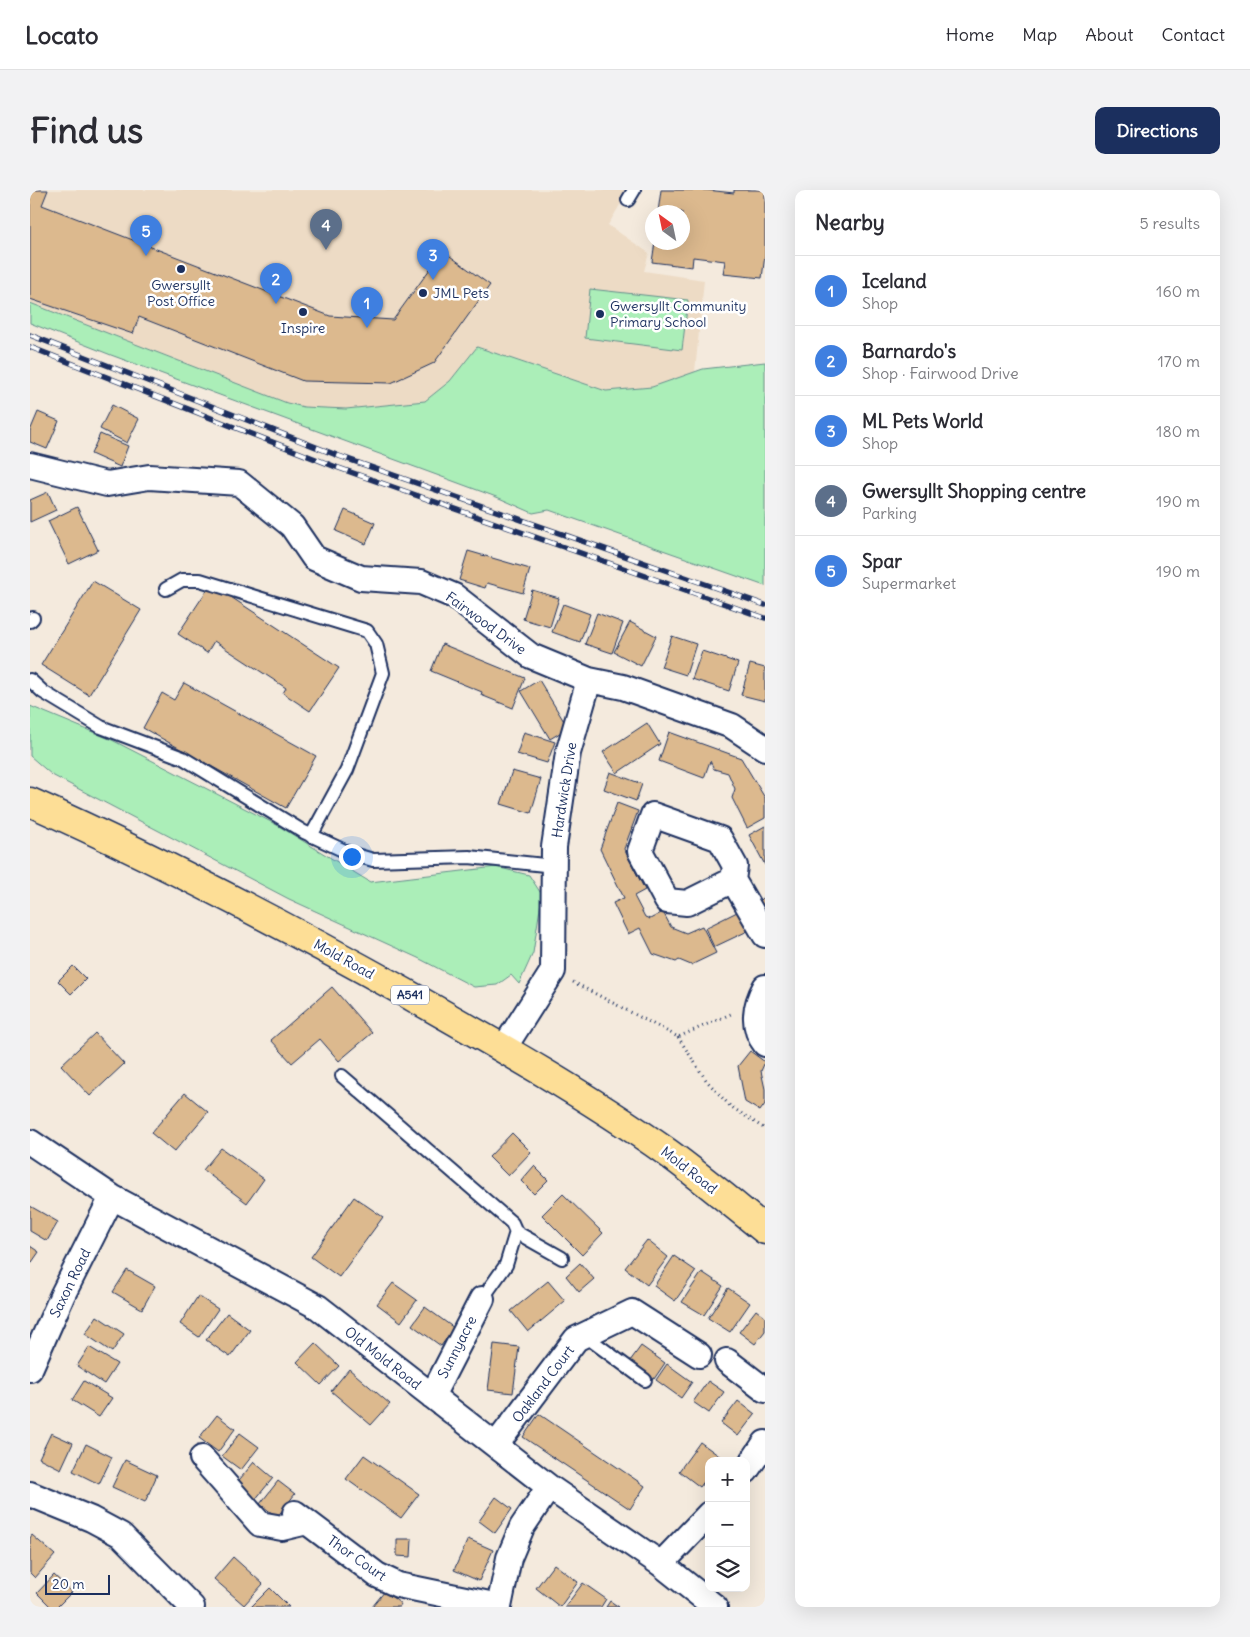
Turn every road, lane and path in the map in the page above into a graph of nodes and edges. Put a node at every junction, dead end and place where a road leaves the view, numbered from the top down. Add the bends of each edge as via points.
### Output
1 (30, 465) edge
2 (166, 589) dead end
3 (30, 680) edge
4 (589, 680) junction
5 (765, 748) edge
6 (30, 802) edge
7 (311, 836) junction
8 (554, 866) junction
9 (733, 880) dead end
10 (765, 936) edge
11 (553, 971) junction
12 (760, 995) edge
13 (678, 1037) junction
14 (765, 1044) edge
15 (504, 1048) junction
16 (342, 1076) dead end
17 (765, 1129) edge
18 (30, 1142) edge
19 (112, 1197) junction
20 (765, 1230) edge
21 (516, 1232) junction
22 (562, 1258) dead end
23 (482, 1299) joint
24 (584, 1335) junction
25 (699, 1355) dead end
26 (727, 1361) dead end
27 (30, 1370) edge
28 (645, 1380) dead end
29 (765, 1390) edge
30 (432, 1396) junction
31 (765, 1443) edge
32 (496, 1445) junction
33 (202, 1458) dead end
34 (750, 1466) edge
35 (549, 1486) junction
36 (30, 1494) edge
37 (705, 1518) edge
38 (661, 1564) junction
39 (499, 1606) edge
40 (192, 1607) edge
41 (715, 1607) edge

1 - 4 street, Fairwood Drive via 107,484 149,477 239,483 292,526 314,558 361,578 421,582 454,596 531,656
2 - 7 lane via 182,580 200,580 367,632 376,644 383,673 347,770
3 - 7 lane via 86,719 119,736 183,758
4 - 5 street via 623,687 732,726
4 - 8 street, Hardwick Drive via 568,753
6 - 15 main road, Mold Road / A541 via 260,913
7 - 8 lane via 373,860 468,857
8 - 11 street, Hardwick Drive
9 - 10 street
11 - 13 path
11 - 15 street
12 - 13 path
12 - 14 street via 756,1021
13 - 17 path via 706,1080 730,1106
15 - 20 main road, Mold Road / A541 via 669,1154
16 - 21 lane via 487,1200 512,1223
18 - 19 street, Old Mold Road
19 - 27 street, Saxon Road via 63,1294
19 - 30 street, Old Mold Road via 318,1307
21 - 22 lane
21 - 23 lane via 506,1265
23 - 30 street, Sunnyacre
24 - 25 street, Oakland Court via 632,1312
24 - 28 lane
24 - 32 street, Oakland Court via 576,1339
26 - 29 street
30 - 32 street, Old Mold Road
31 - 34 street
32 - 35 street, Old Mold Road
33 - 39 street, Thor Court via 260,1524 282,1528 301,1517 377,1575 398,1585
35 - 38 street, Old Mold Road
35 - 39 street via 522,1526 509,1558
36 - 40 street via 121,1535
37 - 38 street
38 - 41 street, Old Mold Road

